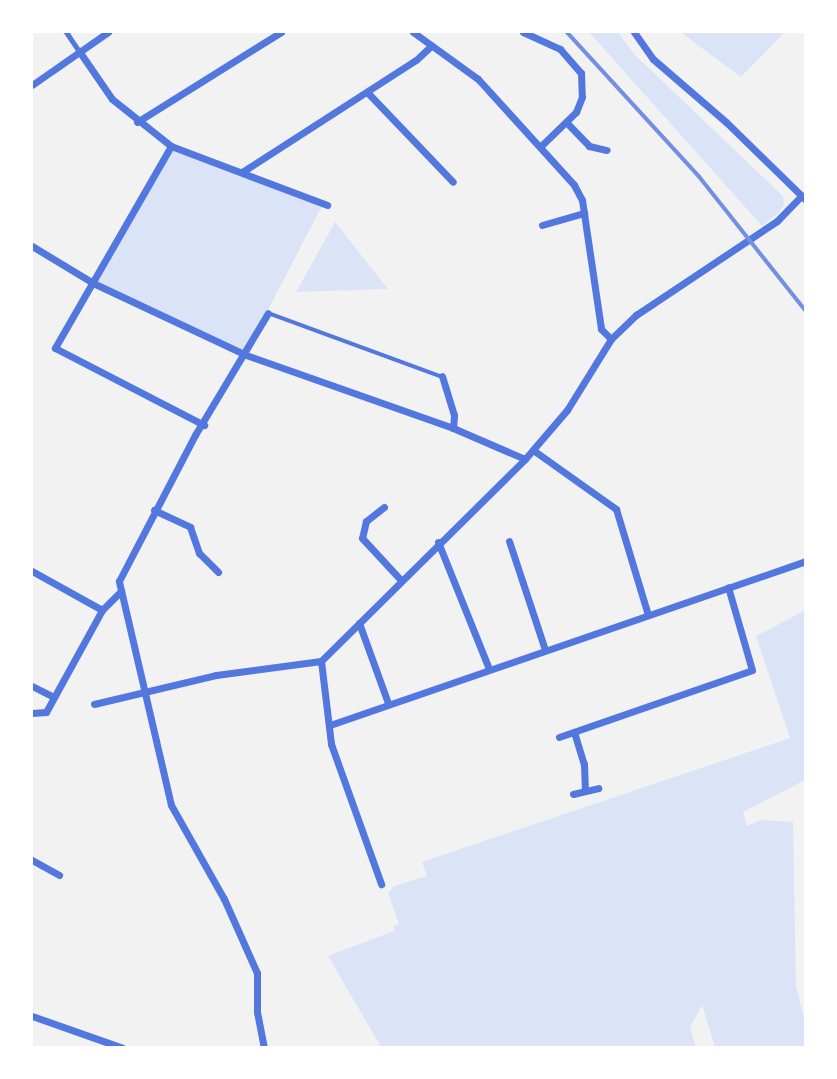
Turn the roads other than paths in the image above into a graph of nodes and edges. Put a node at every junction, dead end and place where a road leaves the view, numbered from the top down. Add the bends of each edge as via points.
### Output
1 (66, 32) edge
2 (108, 32) edge
3 (281, 32) edge
4 (413, 32) edge
5 (523, 32) edge
6 (635, 32) edge
7 (431, 46) junction
8 (79, 51) junction
9 (32, 85) edge
10 (367, 92) junction
11 (137, 122) junction
12 (567, 123) junction
13 (171, 146) junction
14 (540, 147) junction
15 (607, 150) dead end
16 (242, 172) junction
17 (453, 183) dead end
18 (803, 198) edge
19 (327, 205) dead end
20 (584, 213) junction
21 (542, 225) dead end
22 (32, 246) edge
23 (93, 283) junction
24 (268, 313) joint
25 (611, 339) junction
26 (246, 355) junction
27 (442, 376) joint
28 (204, 425) junction
29 (453, 428) junction
30 (533, 450) junction
31 (526, 459) junction
32 (384, 507) dead end
33 (154, 510) junction
34 (509, 541) dead end
35 (438, 542) junction
36 (806, 561) edge
37 (32, 570) edge
38 (218, 572) dead end
39 (400, 579) junction
40 (728, 587) junction
41 (121, 591) junction
42 (102, 610) junction
43 (648, 615) junction
44 (359, 623) junction
45 (545, 650) junction
46 (321, 661) junction
47 (489, 669) junction
48 (32, 686) edge
49 (144, 691) junction
50 (52, 696) junction
51 (388, 703) junction
52 (94, 704) dead end
53 (32, 713) edge
54 (330, 725) junction
55 (574, 732) junction
56 (559, 737) dead end
57 (598, 788) dead end
58 (585, 790) junction
59 (573, 794) dead end
60 (32, 860) edge
61 (59, 875) dead end
62 (381, 884) dead end
63 (32, 1016) edge
64 (122, 1048) edge
65 (264, 1048) edge

1 - 8 street
2 - 8 street
3 - 11 street
4 - 7 street
5 - 12 street via 561,49 581,73 579,105
6 - 18 street via 653,59
7 - 10 street
7 - 14 street via 478,79
8 - 9 street
8 - 11 street via 112,99
10 - 16 street
10 - 17 street
11 - 13 street
12 - 14 street
12 - 15 street via 589,146
13 - 16 street
13 - 23 street
14 - 20 street via 574,185
16 - 19 street
18 - 25 street via 777,221 636,315
20 - 21 street
20 - 25 street via 601,329
22 - 23 street
23 - 26 street
23 - 28 street via 55,348
24 - 26 street
24 - 27 lane
25 - 30 street via 567,410
26 - 28 street
26 - 29 street
27 - 29 street via 454,415
28 - 33 street
29 - 31 street
30 - 31 street
30 - 43 street via 616,509
31 - 35 street
32 - 39 street via 366,521 362,538
33 - 38 street via 190,527 199,553
33 - 41 street via 119,581
34 - 45 street
35 - 39 street
35 - 47 street
36 - 40 street
37 - 42 street
39 - 44 street
40 - 43 street
40 - 55 street via 752,670
41 - 42 street
41 - 49 street
42 - 50 street
43 - 45 street
44 - 46 street
44 - 51 street
45 - 47 street
46 - 49 street
46 - 54 street
47 - 51 street
48 - 50 street
49 - 52 street
49 - 65 street via 176,818 224,899 257,973 257,1012
50 - 53 street via 46,712
51 - 54 street
54 - 62 street via 331,744
55 - 56 street
55 - 58 street via 584,764
57 - 58 street
58 - 59 street
60 - 61 street
63 - 64 street

